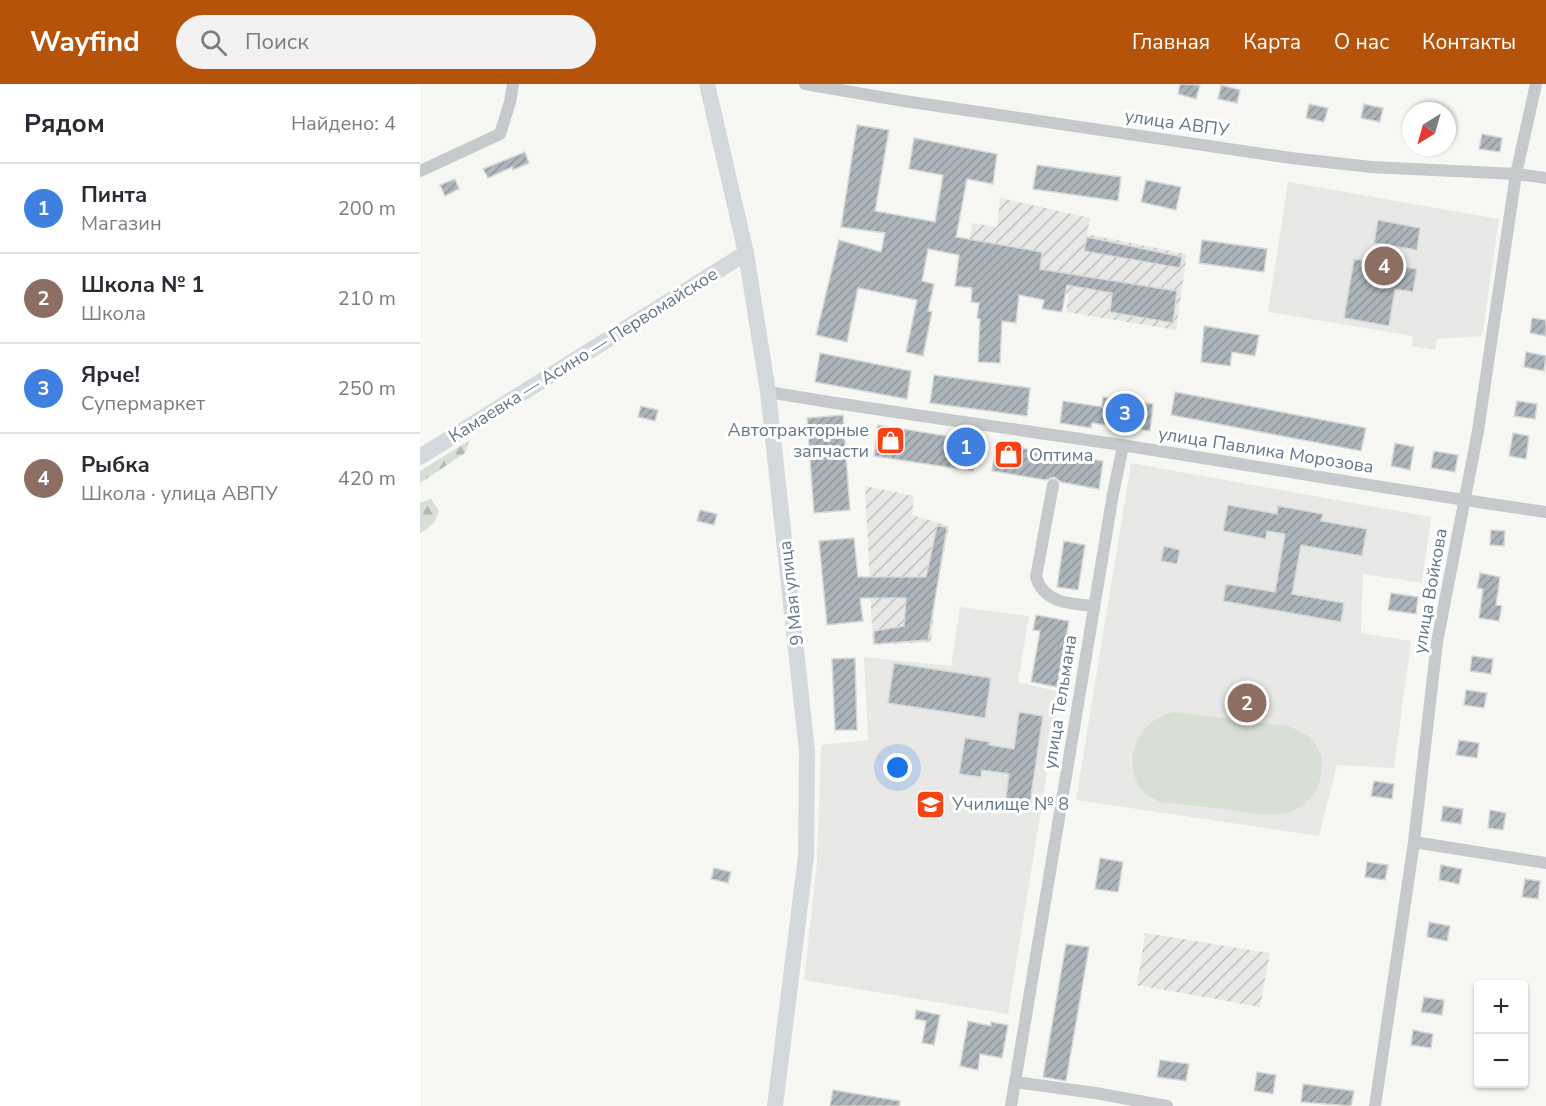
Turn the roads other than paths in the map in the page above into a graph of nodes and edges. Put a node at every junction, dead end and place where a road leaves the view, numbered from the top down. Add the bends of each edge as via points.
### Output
1 (513, 84) edge
2 (707, 84) edge
3 (805, 84) edge
4 (1536, 84) edge
5 (420, 171) edge
6 (1516, 174) junction
7 (1546, 178) edge
8 (746, 254) junction
9 (768, 392) junction
10 (1123, 446) junction
11 (420, 457) edge
12 (1053, 485) dead end
13 (1465, 501) junction
14 (1546, 512) edge
15 (1094, 606) junction
16 (1414, 842) junction
17 (1546, 863) edge
18 (1015, 1082) junction
19 (775, 1106) edge
20 (1011, 1106) edge
21 (1167, 1106) edge
22 (1375, 1106) edge

1 - 5 street via 501,134
2 - 8 main road, 9 Мая улица
3 - 6 street, улица АВПУ via 1291,158
4 - 6 street, улица Войкова
6 - 7 street, улица АВПУ
6 - 13 street, улица Войкова
8 - 9 main road, 9 Мая улица
8 - 11 main road, Камаевка — Асино — Первомайское
9 - 10 street, улица Павлика Морозова
9 - 19 main road, 9 Мая улица via 807,751 806,856
10 - 13 street, улица Павлика Морозова
10 - 15 street, улица Тельмана
12 - 15 street via 1036,577 1040,590 1072,604
13 - 14 street, улица Павлика Морозова
13 - 16 street, улица Войкова via 1437,642
15 - 18 street, улица Тельмана
16 - 17 street
16 - 22 street, улица Войкова
18 - 20 street, улица Тельмана
18 - 21 street

